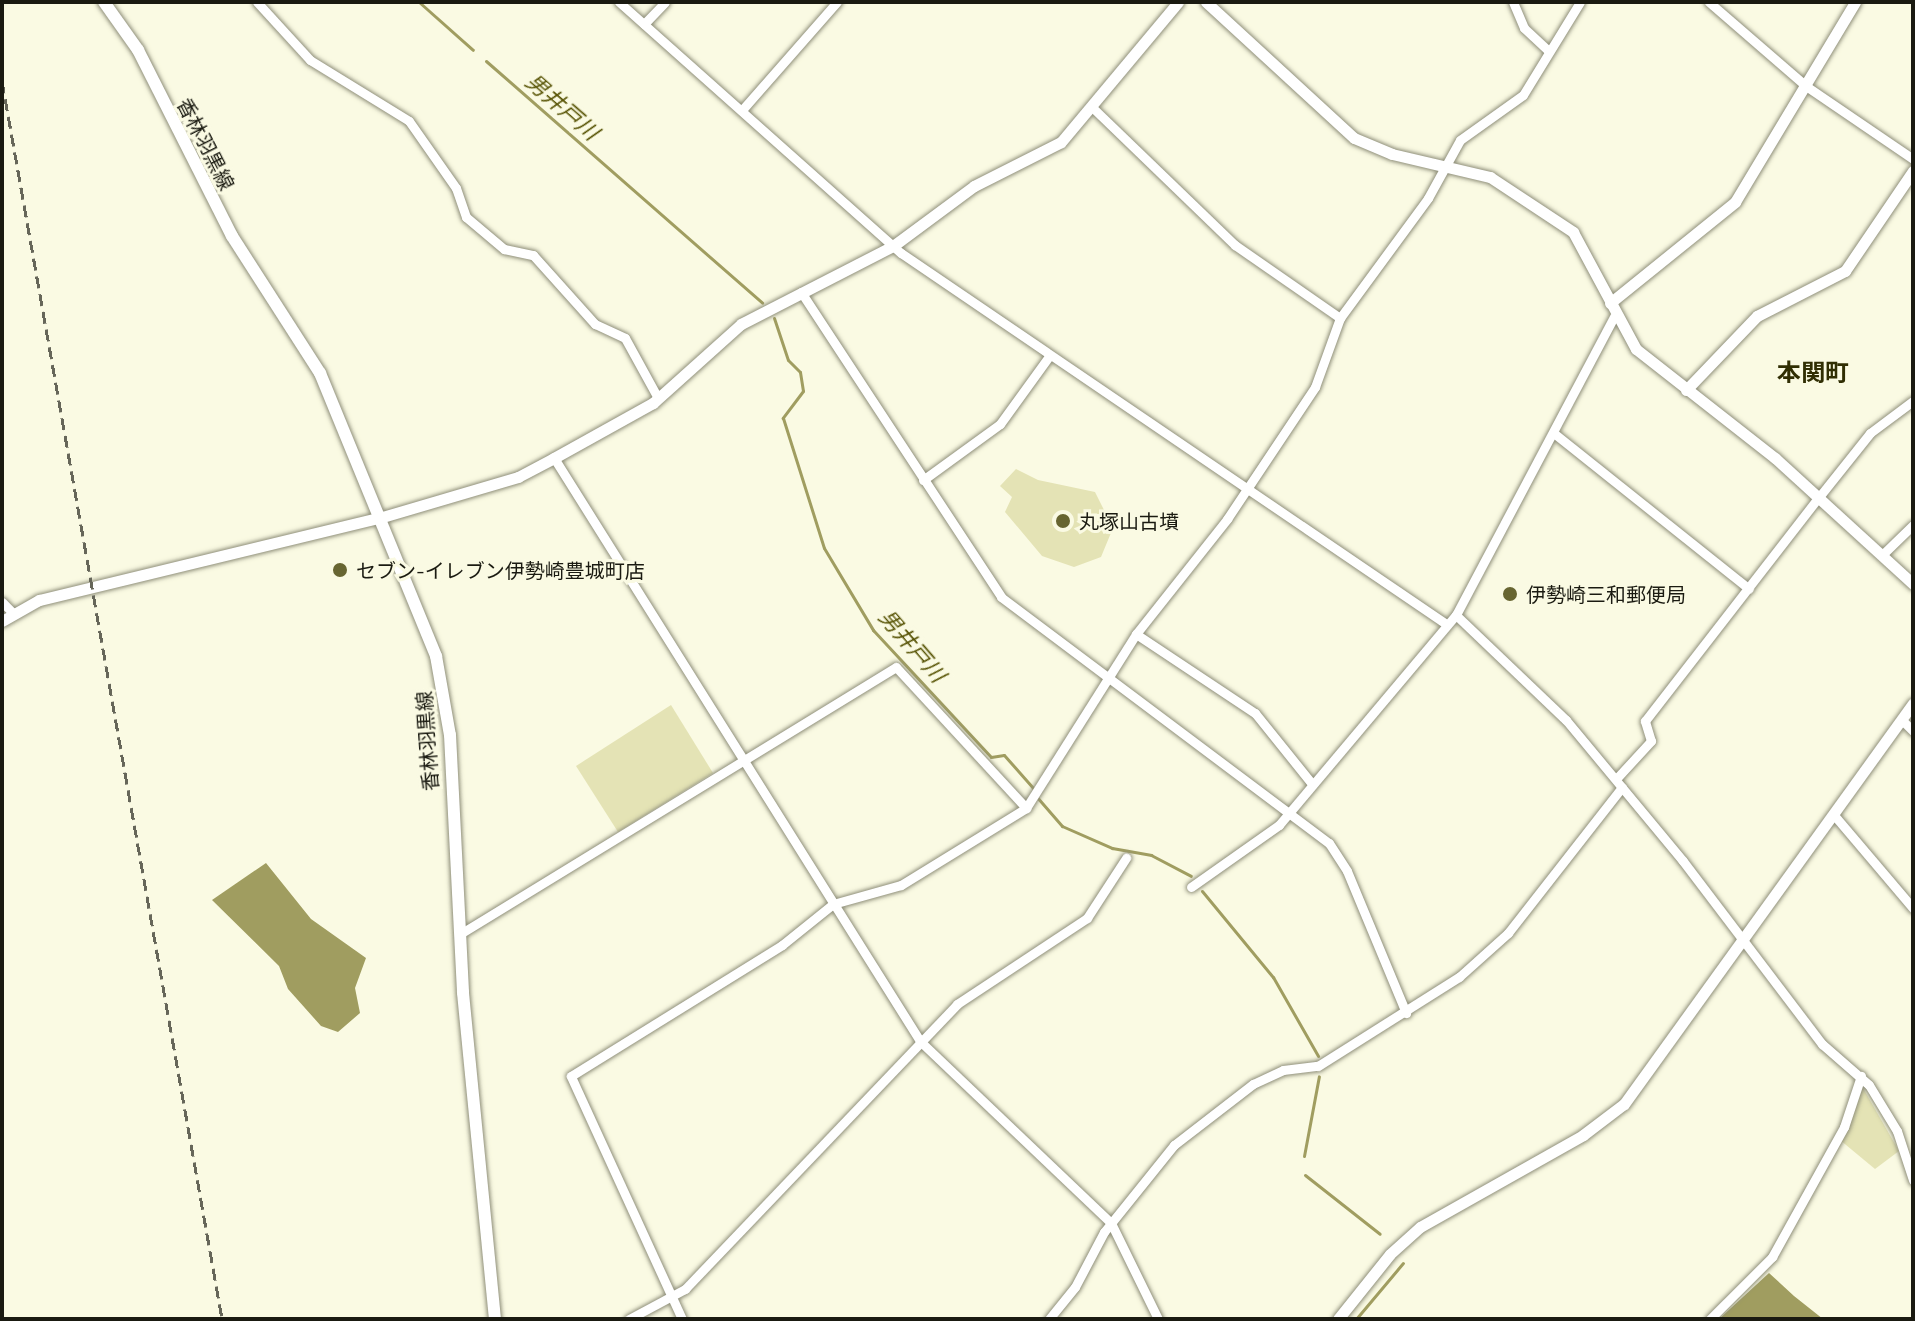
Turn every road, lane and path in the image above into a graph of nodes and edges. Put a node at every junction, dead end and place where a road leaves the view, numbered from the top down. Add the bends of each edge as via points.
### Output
1 (104, 2) edge
2 (257, 2) edge
3 (619, 2) edge
4 (665, 2) edge
5 (836, 2) edge
6 (1178, 2) edge
7 (1206, 2) edge
8 (1513, 2) edge
9 (1580, 2) edge
10 (1709, 2) edge
11 (1855, 2) edge
12 (644, 24) junction
13 (1548, 50) junction
14 (1806, 86) junction
15 (1094, 109) junction
16 (742, 110) junction
17 (1913, 159) edge
18 (1443, 166) junction
19 (1913, 171) edge
20 (893, 246) junction
21 (801, 292) junction
22 (1610, 303) junction
23 (1614, 316) junction
24 (1340, 318) junction
25 (1050, 355) junction
26 (1686, 390) junction
27 (658, 398) junction
28 (1913, 401) edge
29 (1555, 434) junction
30 (554, 458) junction
31 (923, 480) junction
32 (1247, 489) junction
33 (1819, 497) junction
34 (379, 518) junction
35 (1913, 525) edge
36 (1882, 555) junction
37 (1913, 584) edge
38 (1749, 589) junction
39 (2, 602) edge
40 (13, 613) junction
41 (1456, 615) junction
42 (2, 621) edge
43 (1446, 624) junction
44 (1136, 634) junction
45 (1108, 680) junction
46 (1913, 703) edge
47 (1902, 720) junction
48 (1913, 731) edge
49 (741, 762) junction
50 (1619, 783) junction
51 (1312, 784) junction
52 (1026, 808) junction
53 (1288, 815) junction
54 (1834, 815) junction
55 (1126, 858) dead end
56 (1191, 887) dead end
57 (833, 904) junction
58 (1913, 908) edge
59 (460, 934) junction
60 (1742, 939) junction
61 (1406, 1013) junction
62 (920, 1041) junction
63 (1861, 1076) junction
64 (1913, 1180) edge
65 (1111, 1223) junction
66 (675, 1297) junction
67 (495, 1319) edge
68 (629, 1319) edge
69 (682, 1319) edge
70 (1049, 1319) edge
71 (1158, 1319) edge
72 (1338, 1319) edge
73 (1710, 1319) edge

1 - 34 main road, 香林羽黒線 via 138,50 224,223 320,373
2 - 27 street via 310,60 409,121 456,188 466,217 504,249 533,255 595,324 625,338
3 - 12 street
4 - 12 street
5 - 16 street
6 - 15 street
7 - 18 street via 1354,138
8 - 13 street via 1524,28
9 - 13 street
10 - 14 street
11 - 14 street
12 - 16 street
13 - 18 street via 1523,95 1467,132
14 - 17 street
14 - 22 street via 1735,202
15 - 20 street via 1061,142 974,186
15 - 24 street via 1235,245
16 - 20 street
18 - 22 street via 1490,177 1573,232
18 - 24 street via 1428,198
19 - 26 street via 1845,271 1757,316
20 - 21 street
20 - 25 street
21 - 27 street via 730,331
21 - 31 street
22 - 23 street
23 - 26 street via 1636,349
23 - 29 street
24 - 32 street via 1315,387
25 - 31 street via 1000,424
25 - 32 street
26 - 33 street
27 - 30 street
28 - 33 street via 1870,433
29 - 38 street
29 - 41 street
30 - 34 street via 518,477
30 - 49 street
31 - 45 street via 1001,597
32 - 43 street
32 - 44 street
33 - 36 street
33 - 38 street
34 - 40 street via 39,600
34 - 59 main road, 香林羽黒線 via 445,689
35 - 36 street
36 - 37 street
38 - 50 street via 1645,721 1651,741
39 - 40 street
40 - 42 street
41 - 43 street
41 - 50 street via 1566,720
43 - 51 street via 1388,703
44 - 45 street
44 - 51 street via 1255,713
45 - 52 street
45 - 53 street
46 - 47 street
47 - 48 street
47 - 54 street
49 - 52 street via 896,667
49 - 57 street
49 - 59 street
50 - 60 street
50 - 61 street via 1495,947
51 - 53 street
52 - 57 street via 901,885
53 - 56 street
53 - 61 street via 1329,843 1343,863
54 - 58 street
54 - 60 street
55 - 62 street via 1087,918 967,996
57 - 62 street
57 - 66 street via 782,945 571,1076 603,1157
59 - 67 main road, 香林羽黒線
60 - 63 street via 1822,1044
60 - 72 street via 1620,1107 1420,1227 1390,1254
61 - 65 street via 1318,1066 1283,1070 1237,1094 1174,1145
62 - 65 street
62 - 66 street
63 - 64 street via 1897,1131
63 - 73 street via 1844,1127 1772,1257
65 - 70 street
65 - 71 street
66 - 68 street
66 - 69 street

